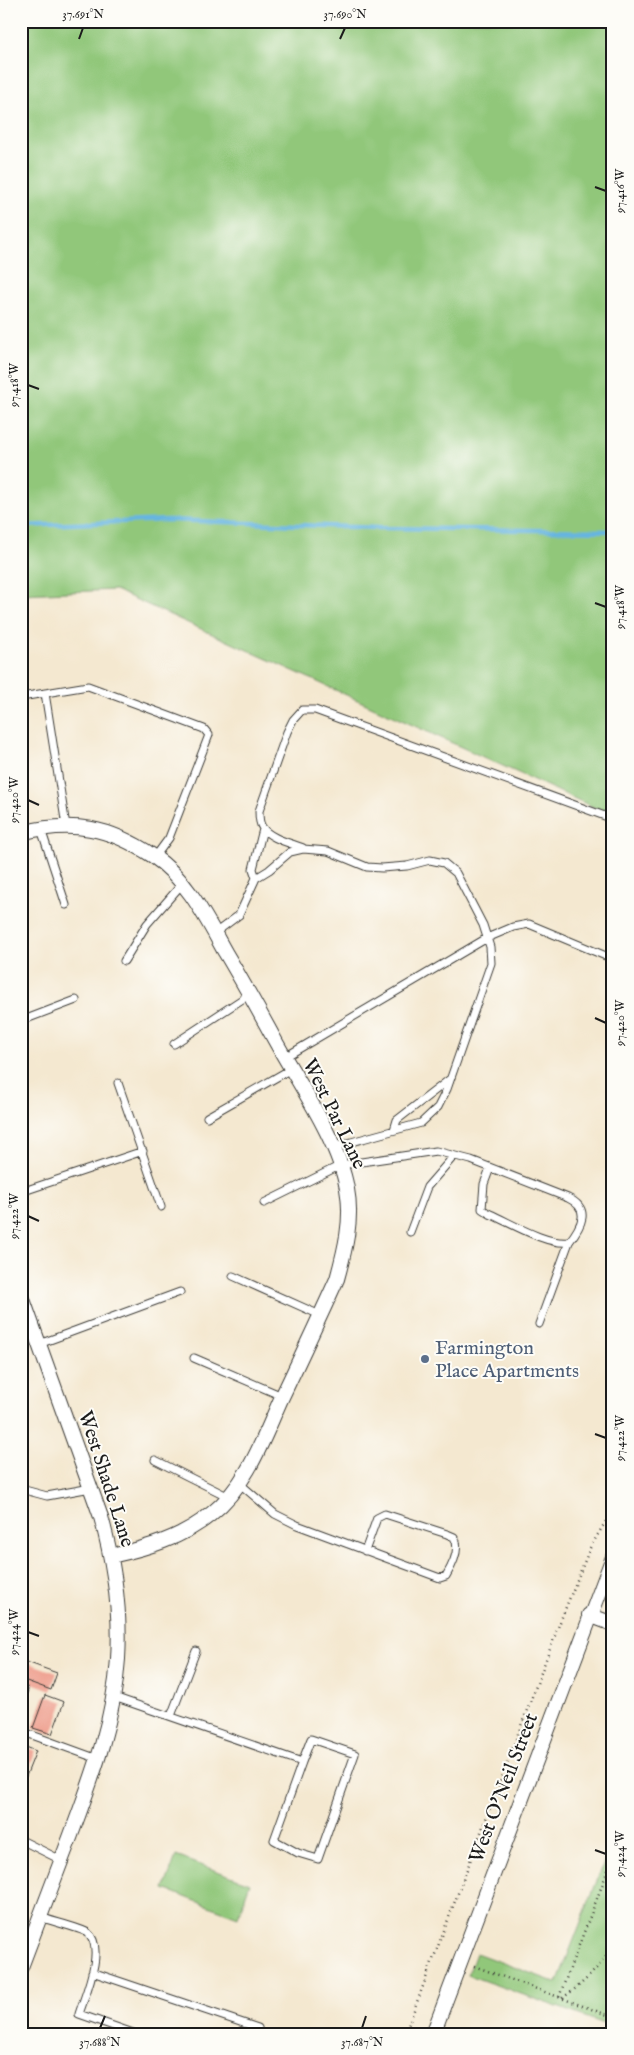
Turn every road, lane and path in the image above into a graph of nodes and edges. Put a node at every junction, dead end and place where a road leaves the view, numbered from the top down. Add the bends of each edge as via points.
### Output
1 (45, 693) junction
2 (21, 697) edge
3 (613, 819) edge
4 (66, 826) junction
5 (41, 828) junction
6 (263, 830) junction
7 (21, 833) edge
8 (303, 848) junction
9 (155, 857) junction
10 (256, 878) junction
11 (182, 884) junction
12 (66, 905) dead end
13 (215, 933) junction
14 (487, 938) junction
15 (613, 959) edge
16 (124, 961) dead end
17 (250, 994) junction
18 (76, 1000) dead end
19 (21, 1021) edge
20 (174, 1044) dead end
21 (288, 1063) junction
22 (451, 1078) junction
23 (118, 1083) dead end
24 (207, 1117) dead end
25 (394, 1130) junction
26 (333, 1147) junction
27 (143, 1151) junction
28 (454, 1156) junction
29 (341, 1165) junction
30 (490, 1168) junction
31 (21, 1192) edge
32 (264, 1203) dead end
33 (161, 1207) dead end
34 (410, 1232) dead end
35 (569, 1242) junction
36 (234, 1276) dead end
37 (180, 1292) dead end
38 (21, 1294) edge
39 (320, 1315) junction
40 (539, 1324) dead end
41 (39, 1344) junction
42 (194, 1358) dead end
43 (282, 1396) junction
44 (155, 1460) dead end
45 (239, 1484) junction
46 (91, 1488) junction
47 (21, 1489) edge
48 (230, 1497) junction
49 (613, 1509) edge
50 (365, 1551) junction
51 (111, 1556) junction
52 (613, 1557) edge
53 (589, 1615) junction
54 (613, 1624) edge
55 (196, 1651) dead end
56 (21, 1689) edge
57 (114, 1697) junction
58 (21, 1698) edge
59 (171, 1716) junction
60 (21, 1731) edge
61 (99, 1759) junction
62 (302, 1762) junction
63 (21, 1840) edge
64 (613, 1857) edge
65 (61, 1860) junction
66 (40, 1917) junction
67 (613, 1946) edge
68 (474, 1966) dead end
69 (21, 1967) edge
70 (92, 1972) junction
71 (558, 1997) junction
72 (562, 1998) junction
73 (613, 2017) edge
74 (136, 2034) edge
75 (256, 2034) edge
76 (405, 2034) edge
77 (433, 2034) edge

1 - 2 lane
1 - 4 lane
1 - 9 lane via 88,686 204,729 209,735 169,838
3 - 6 lane via 315,710 302,710 287,732 259,811
4 - 5 street, West Par Lane
4 - 9 street, West Par Lane via 103,830 124,838
5 - 7 street, West Par Lane
5 - 12 lane
6 - 8 lane
6 - 10 lane via 253,869
8 - 10 lane via 290,852
8 - 14 lane via 328,850 375,868 407,866 430,860 444,863 456,873
9 - 11 street, West Par Lane
10 - 13 lane via 239,915
11 - 13 street, West Par Lane
11 - 16 lane via 146,924
13 - 17 street, West Par Lane
14 - 15 lane via 528,924
14 - 21 lane
14 - 22 lane via 491,963
17 - 20 lane
17 - 21 street, West Par Lane
18 - 19 lane
21 - 24 lane
21 - 26 street, West Par Lane
22 - 25 lane via 398,1120
22 - 25 lane via 438,1107 421,1123
23 - 27 lane
25 - 26 lane
26 - 29 street, West Par Lane
27 - 31 lane
27 - 33 lane
28 - 29 lane via 436,1151
28 - 30 lane
28 - 34 lane via 427,1187
29 - 32 lane
29 - 39 street, West Par Lane via 348,1191 346,1249 337,1279
30 - 35 lane via 484,1184 482,1209 547,1240
30 - 35 lane via 577,1202 583,1215
35 - 40 lane
36 - 39 lane
37 - 41 lane
38 - 41 street, West Shade Lane
39 - 43 street, West Par Lane
41 - 46 street, West Shade Lane
42 - 43 lane
43 - 45 street, West Par Lane
44 - 48 lane
45 - 48 street, West Par Lane
45 - 50 lane via 275,1514
46 - 47 lane via 47,1496
46 - 51 street, West Shade Lane
48 - 51 street, West Par Lane via 211,1515 177,1535 152,1546
49 - 76 path via 590,1548 562,1617
50 - 50 lane via 440,1578 450,1571 457,1548 454,1537 386,1514 377,1518
51 - 57 street, West Shade Lane via 119,1619
52 - 53 street, West O'Neil Street
53 - 54 street
53 - 77 street, West O'Neil Street
55 - 59 lane
56 - 58 lane via 24,1690
57 - 59 lane
57 - 61 street, West Shade Lane
59 - 62 lane
60 - 61 lane
61 - 65 street, West Shade Lane
62 - 62 lane via 274,1840 318,1859 355,1754 311,1739
63 - 65 lane
64 - 71 path
65 - 66 street, West Shade Lane
66 - 69 street, West Shade Lane
66 - 70 lane via 88,1933 96,1946
67 - 72 path via 596,1970
68 - 71 path
70 - 74 lane via 79,2014
70 - 75 lane via 258,2028
71 - 72 path
72 - 73 path

